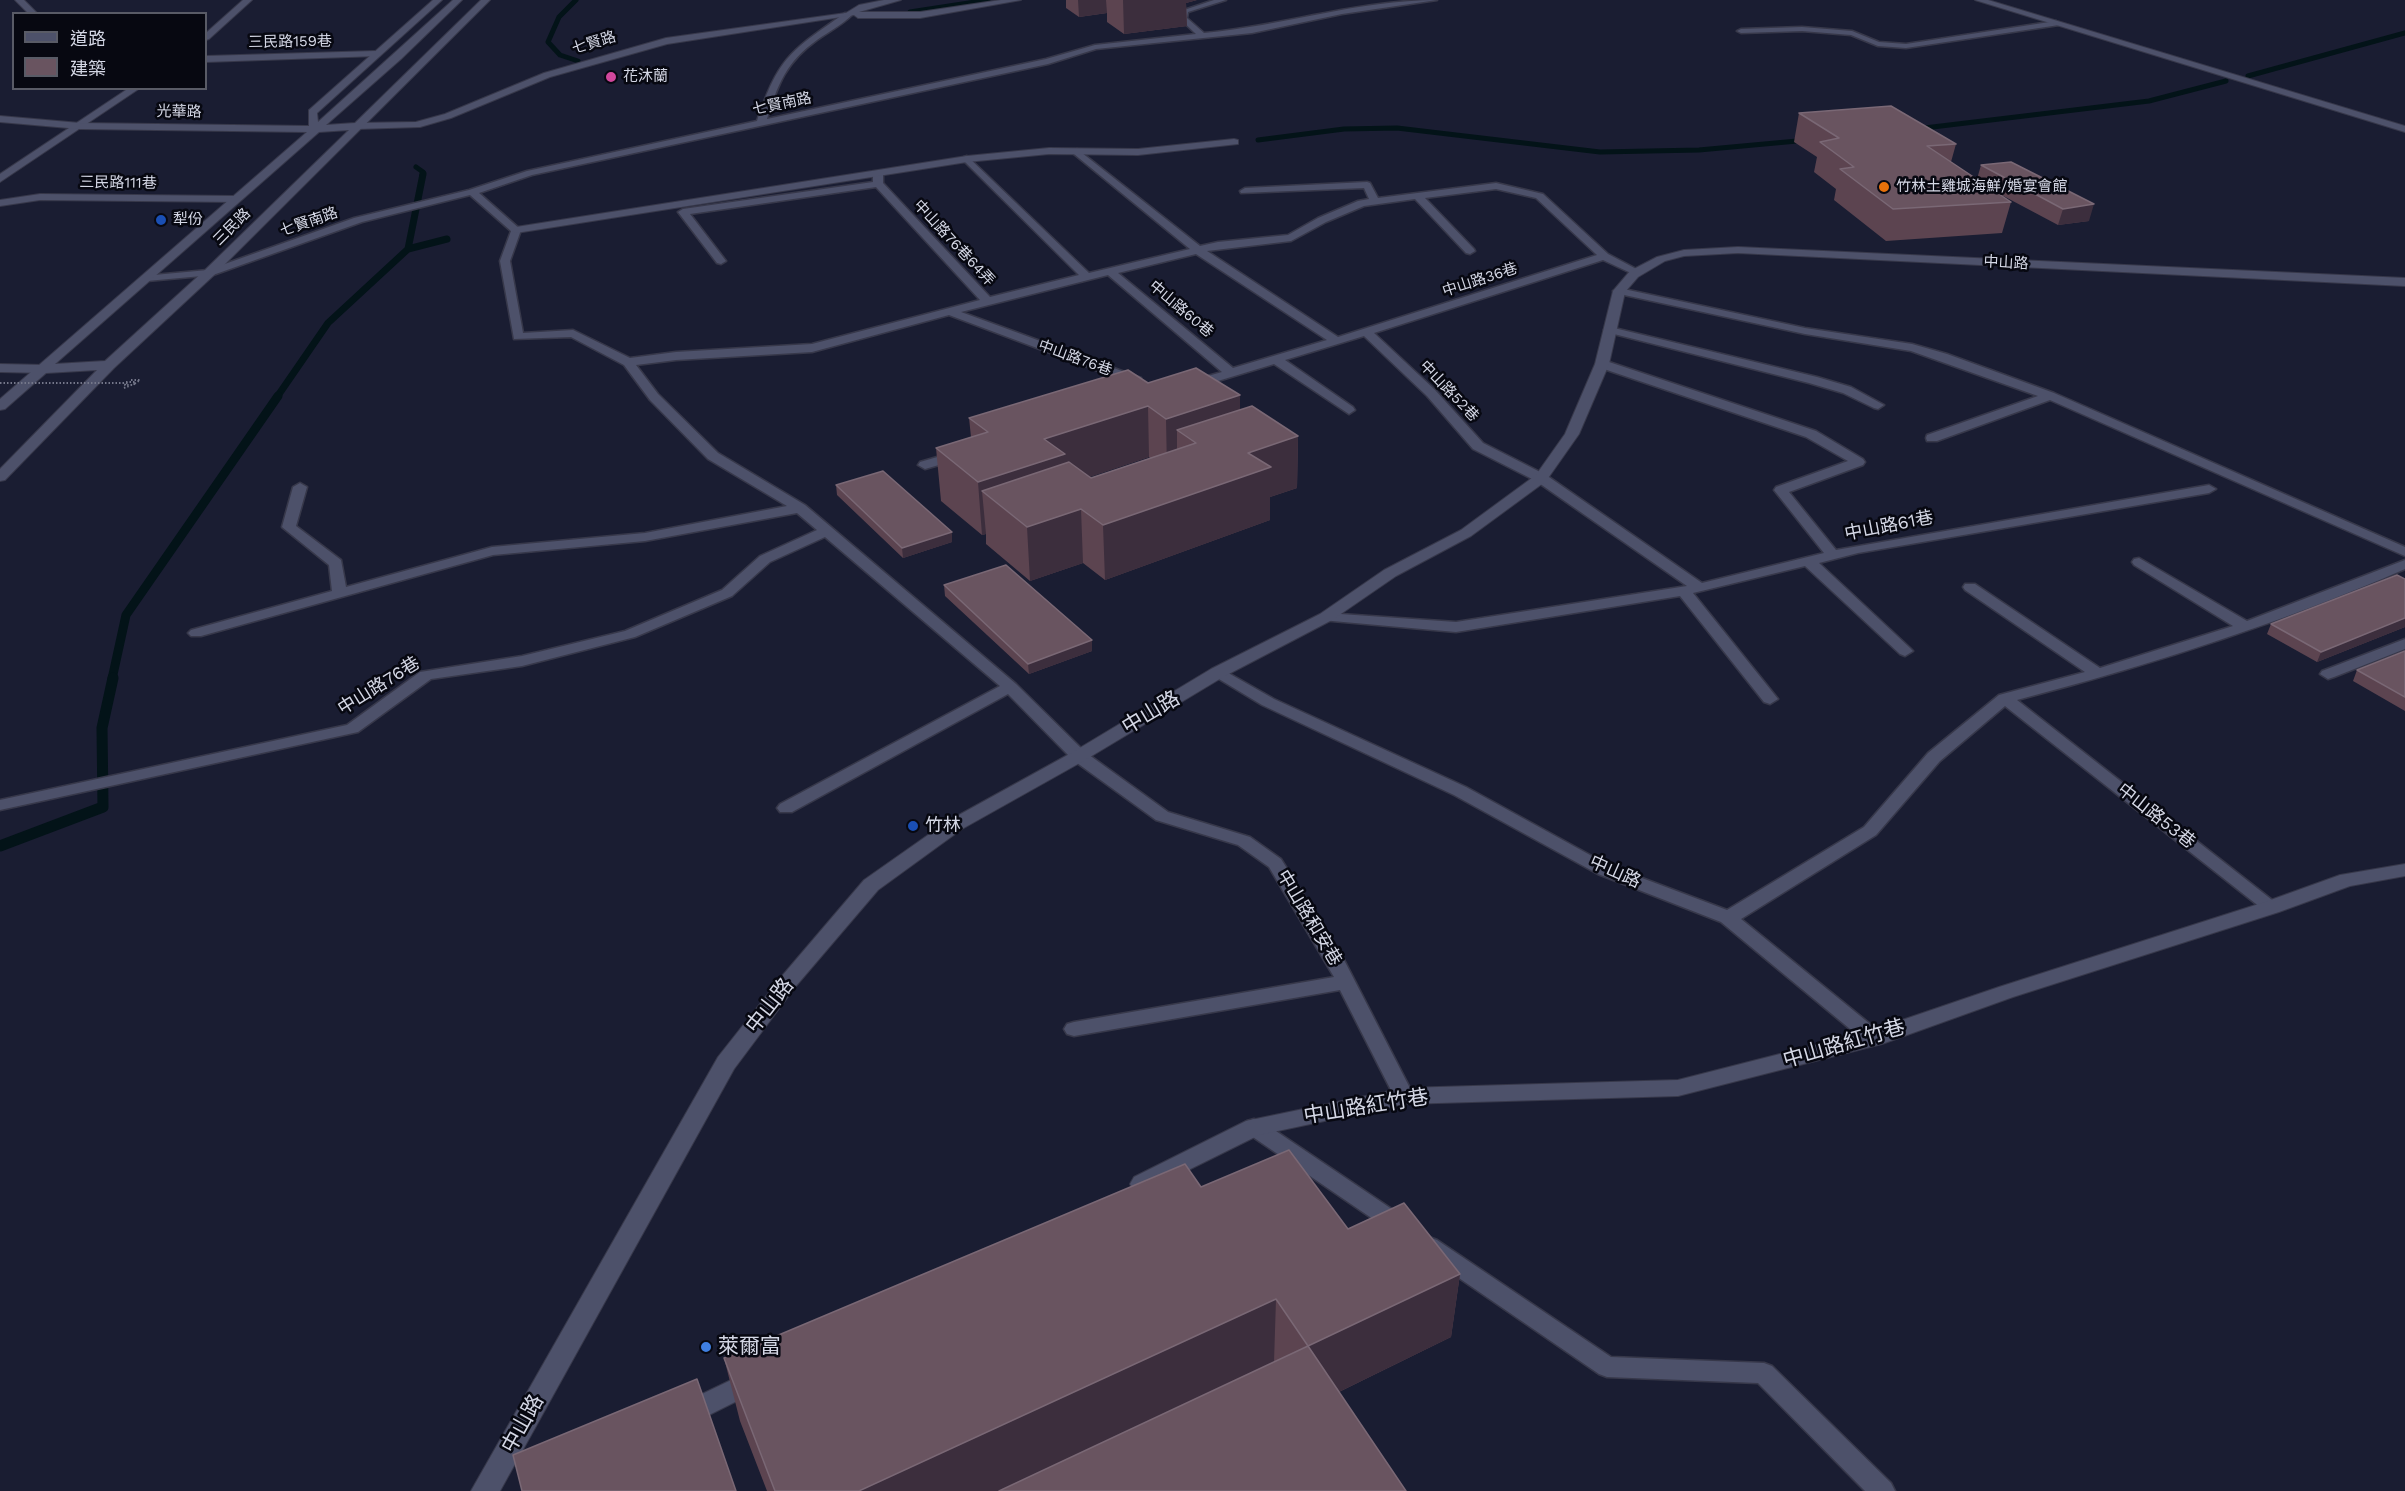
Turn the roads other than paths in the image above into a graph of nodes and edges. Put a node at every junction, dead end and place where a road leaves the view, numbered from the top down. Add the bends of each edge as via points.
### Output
1 (19, 0) edge
2 (248, 0) edge
3 (438, 0) edge
4 (458, 0) edge
5 (486, 0) edge
6 (1017, 0) edge
7 (1222, 0) edge
8 (1433, 0) edge
9 (1979, 0) edge
10 (891, 1) edge
11 (32, 12) edge
12 (848, 15) junction
13 (2056, 23) junction
14 (210, 30) edge
15 (1741, 31) dead end
16 (1200, 34) junction
17 (375, 54) junction
18 (207, 59) edge
19 (133, 90) edge
20 (0, 119) edge
21 (761, 124) junction
22 (80, 126) junction
23 (357, 126) junction
24 (314, 129) junction
25 (2405, 129) edge
26 (1234, 142) dead end
27 (1077, 152) junction
28 (967, 159) junction
29 (878, 178) junction
30 (0, 179) edge
31 (1245, 191) dead end
32 (472, 192) junction
33 (1418, 196) junction
34 (236, 199) junction
35 (1375, 201) junction
36 (0, 202) edge
37 (516, 230) junction
38 (1198, 250) junction
39 (1470, 251) dead end
40 (1604, 256) junction
41 (722, 261) dead end
42 (1110, 271) junction
43 (1637, 272) junction
44 (209, 273) junction
45 (1087, 277) junction
46 (147, 278) junction
47 (2405, 282) edge
48 (1619, 291) junction
49 (988, 301) junction
50 (949, 311) junction
51 (1611, 330) junction
52 (1366, 332) junction
53 (1335, 340) junction
54 (1275, 359) junction
55 (628, 362) junction
56 (1602, 364) junction
57 (109, 365) junction
58 (0, 368) edge
59 (44, 369) junction
60 (1232, 373) junction
61 (1145, 384) edge
62 (1178, 389) edge
63 (2050, 396) junction
64 (1878, 405) dead end
65 (0, 406) edge
66 (1348, 410) dead end
67 (1932, 438) dead end
68 (969, 451) edge
69 (925, 465) dead end
70 (0, 477) edge
71 (1541, 478) junction
72 (300, 487) dead end
73 (2209, 489) dead end
74 (800, 508) junction
75 (826, 531) junction
76 (2405, 552) edge
77 (1833, 555) junction
78 (1808, 561) junction
79 (2139, 562) dead end
80 (2405, 564) edge
81 (1970, 587) dead end
82 (1700, 588) junction
83 (1683, 590) junction
84 (340, 593) junction
85 (1326, 617) junction
86 (2245, 627) junction
87 (196, 633) dead end
88 (2405, 644) edge
89 (1905, 651) dead end
90 (2096, 672) junction
91 (1216, 673) junction
92 (2328, 674) dead end
93 (1010, 687) junction
94 (2005, 698) junction
95 (1770, 699) dead end
96 (1079, 756) junction
97 (0, 805) edge
98 (786, 808) dead end
99 (2405, 870) edge
100 (2272, 907) junction
101 (1728, 918) junction
102 (1346, 982) junction
103 (1074, 1029) dead end
104 (1874, 1038) junction
105 (1404, 1096) junction
106 (1254, 1127) junction
107 (1117, 1197) edge
108 (777, 1368) edge
109 (661, 1427) edge
110 (485, 1491) edge
111 (1882, 1491) edge

1 - 11 street
2 - 14 street
3 - 17 street
4 - 24 street, 三民路
5 - 23 street, 三民路
6 - 12 street via 920,15
7 - 16 lane via 1185,11 1183,18
8 - 16 lane, 七賢南路 via 1342,12 1252,31
9 - 13 street
10 - 12 street, 七賢路 via 862,7
12 - 21 lane, 七賢路 via 788,61
12 - 23 street, 七賢路 via 666,41 547,75 448,116 416,125
13 - 15 lane via 1906,46 1878,44 1852,33 1802,29
13 - 25 street
16 - 21 lane, 七賢南路 via 1095,47 1048,61
17 - 18 street, 三民路159巷
17 - 24 street via 312,112
19 - 22 street
20 - 22 street, 光華路
21 - 32 lane, 七賢南路 via 530,173
22 - 24 street, 光華路
22 - 30 street
23 - 24 street, 光華路
23 - 44 street, 三民路
24 - 34 street, 三民路
26 - 27 street via 1138,152
27 - 28 street
27 - 38 lane
28 - 29 street
28 - 45 lane
29 - 37 street
29 - 41 lane via 683,213
29 - 49 lane, 中山路76巷64弄
31 - 35 lane via 1368,185
32 - 37 lane
32 - 44 lane, 七賢南路 via 358,220
33 - 35 lane
33 - 39 lane, 中山路36巷
33 - 40 lane via 1496,186 1539,196
34 - 36 street, 三民路111巷 via 40,197
34 - 46 street, 三民路
35 - 38 lane, 中山路76巷64弄 via 1322,220 1291,238
37 - 55 lane via 505,261 518,337 573,333
38 - 42 lane, 中山路76巷64弄
38 - 53 lane
40 - 43 lane
40 - 52 lane, 中山路36巷
42 - 45 lane, 中山路76巷64弄
42 - 60 lane, 中山路60巷
43 - 47 street, 中山路 via 1661,259 1684,253 1738,250
43 - 48 street, 中山路
44 - 46 lane, 七賢南路
44 - 57 street, 三民路
45 - 49 lane, 中山路76巷64弄
46 - 59 street, 三民路
48 - 51 street, 中山路
48 - 63 lane via 1805,331 1912,348
49 - 50 lane
50 - 55 lane via 812,348
50 - 61 lane, 中山路76巷
51 - 56 street, 中山路
51 - 64 lane via 1814,380
52 - 53 lane
52 - 71 lane, 中山路52巷 via 1431,393 1478,446
53 - 54 lane
54 - 60 lane
54 - 66 lane
55 - 74 lane via 654,397 713,456
56 - 71 street, 中山路 via 1572,434
56 - 77 lane, 中山路61巷 via 1811,434 1858,462 1781,490
57 - 59 street
57 - 70 street, 三民路
58 - 59 street
59 - 65 street, 三民路
60 - 62 lane
63 - 67 lane
63 - 76 lane
68 - 69 lane
71 - 82 lane
71 - 85 street, 中山路 via 1466,533 1390,573
72 - 84 lane via 289,527 336,563
73 - 77 lane, 中山路61巷
74 - 75 lane
74 - 84 lane via 645,537 492,551
75 - 93 lane
75 - 97 lane, 中山路76巷 via 765,559 727,593 630,634 522,661 426,675 352,729
77 - 78 lane
78 - 82 lane
78 - 89 lane
79 - 86 lane
80 - 86 lane via 2334,596
81 - 90 lane
82 - 83 lane
83 - 85 lane via 1456,627
83 - 95 lane
84 - 87 lane
85 - 91 street, 中山路
86 - 90 lane
88 - 92 lane
90 - 94 lane
91 - 96 street, 中山路
91 - 101 lane, 中山路 via 1268,702 1460,790 1604,870
93 - 96 lane
93 - 98 lane
94 - 100 lane, 中山路53巷
94 - 101 lane via 1934,757 1870,831
96 - 102 lane, 中山路和安巷 via 1162,816 1244,841 1275,863 1334,956
96 - 110 street, 中山路 via 955,825 872,885 789,981 726,1063
99 - 100 street via 2347,880
100 - 104 street, 中山路紅竹巷
101 - 104 lane, 中山路
102 - 103 lane, 中山路和安巷
102 - 105 lane, 中山路和安巷
104 - 105 street, 中山路紅竹巷 via 1678,1088
105 - 106 street, 中山路紅竹巷
106 - 107 street
106 - 111 lane, 中山路紅竹巷 via 1607,1366 1764,1373
108 - 109 street

